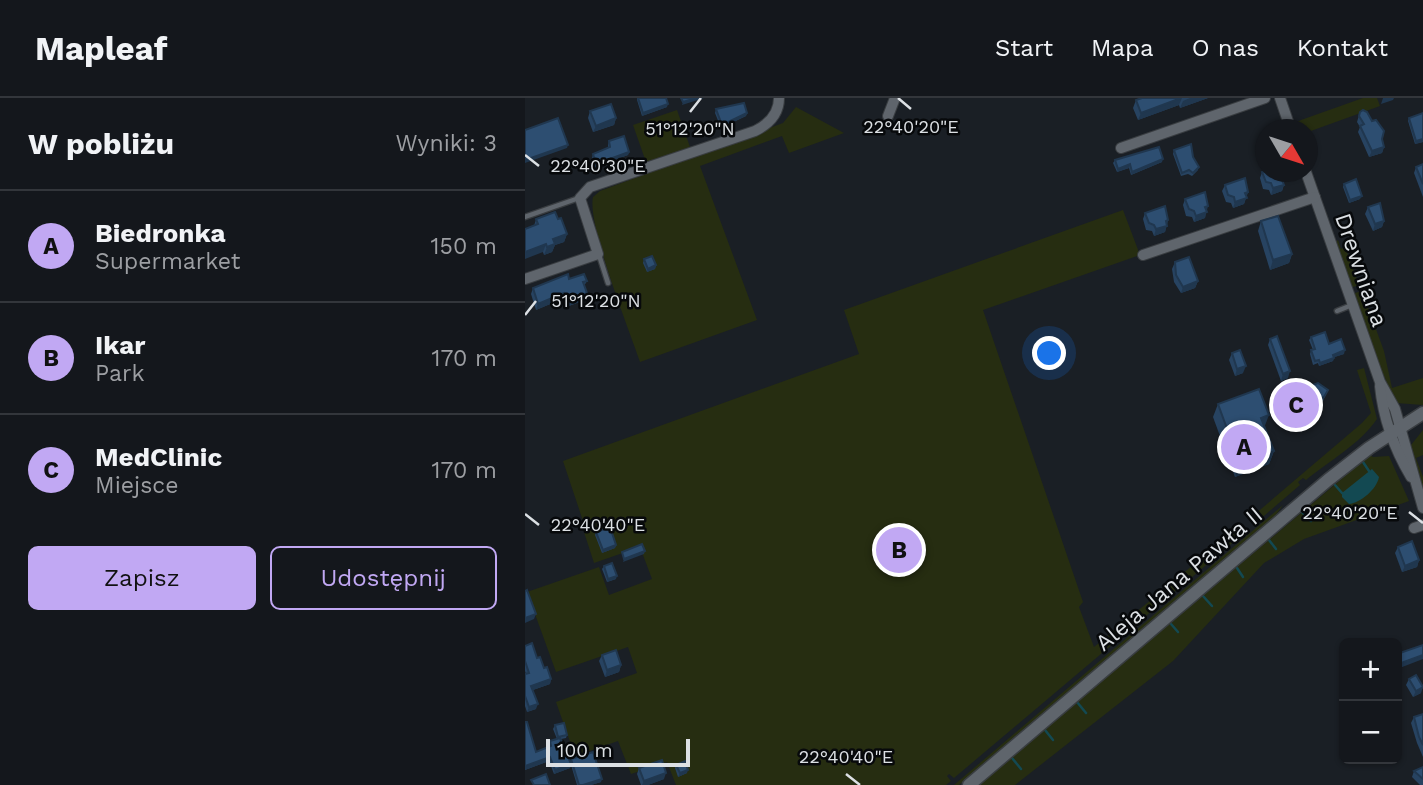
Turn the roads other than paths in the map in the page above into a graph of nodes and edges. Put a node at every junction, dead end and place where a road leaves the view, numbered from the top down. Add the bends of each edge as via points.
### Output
1 (779, 98) edge
2 (895, 98) edge
3 (1265, 98) edge
4 (1280, 98) edge
5 (888, 116) dead end
6 (1287, 119) edge
7 (1121, 148) dead end
8 (1310, 182) edge
9 (1315, 197) junction
10 (580, 198) junction
11 (525, 216) edge
12 (598, 254) junction
13 (1143, 255) dead end
14 (525, 279) edge
15 (608, 283) dead end
16 (1353, 305) junction
17 (1336, 311) dead end
18 (1423, 413) edge
19 (1396, 430) junction
20 (1423, 508) edge
21 (969, 785) edge

1 - 10 street via 778,108 764,127 590,187
2 - 5 street
3 - 7 street
4 - 6 street
8 - 9 street, Drewniana
9 - 13 street
9 - 16 street, Drewniana
10 - 11 lane
10 - 12 street
12 - 14 street
12 - 15 lane
16 - 17 lane
16 - 19 street, Drewniana via 1380,382 1382,401
18 - 19 street, Aleja Jana Pawła II
19 - 20 street, Drewniana via 1404,465
19 - 21 street, Aleja Jana Pawła II via 1328,480

